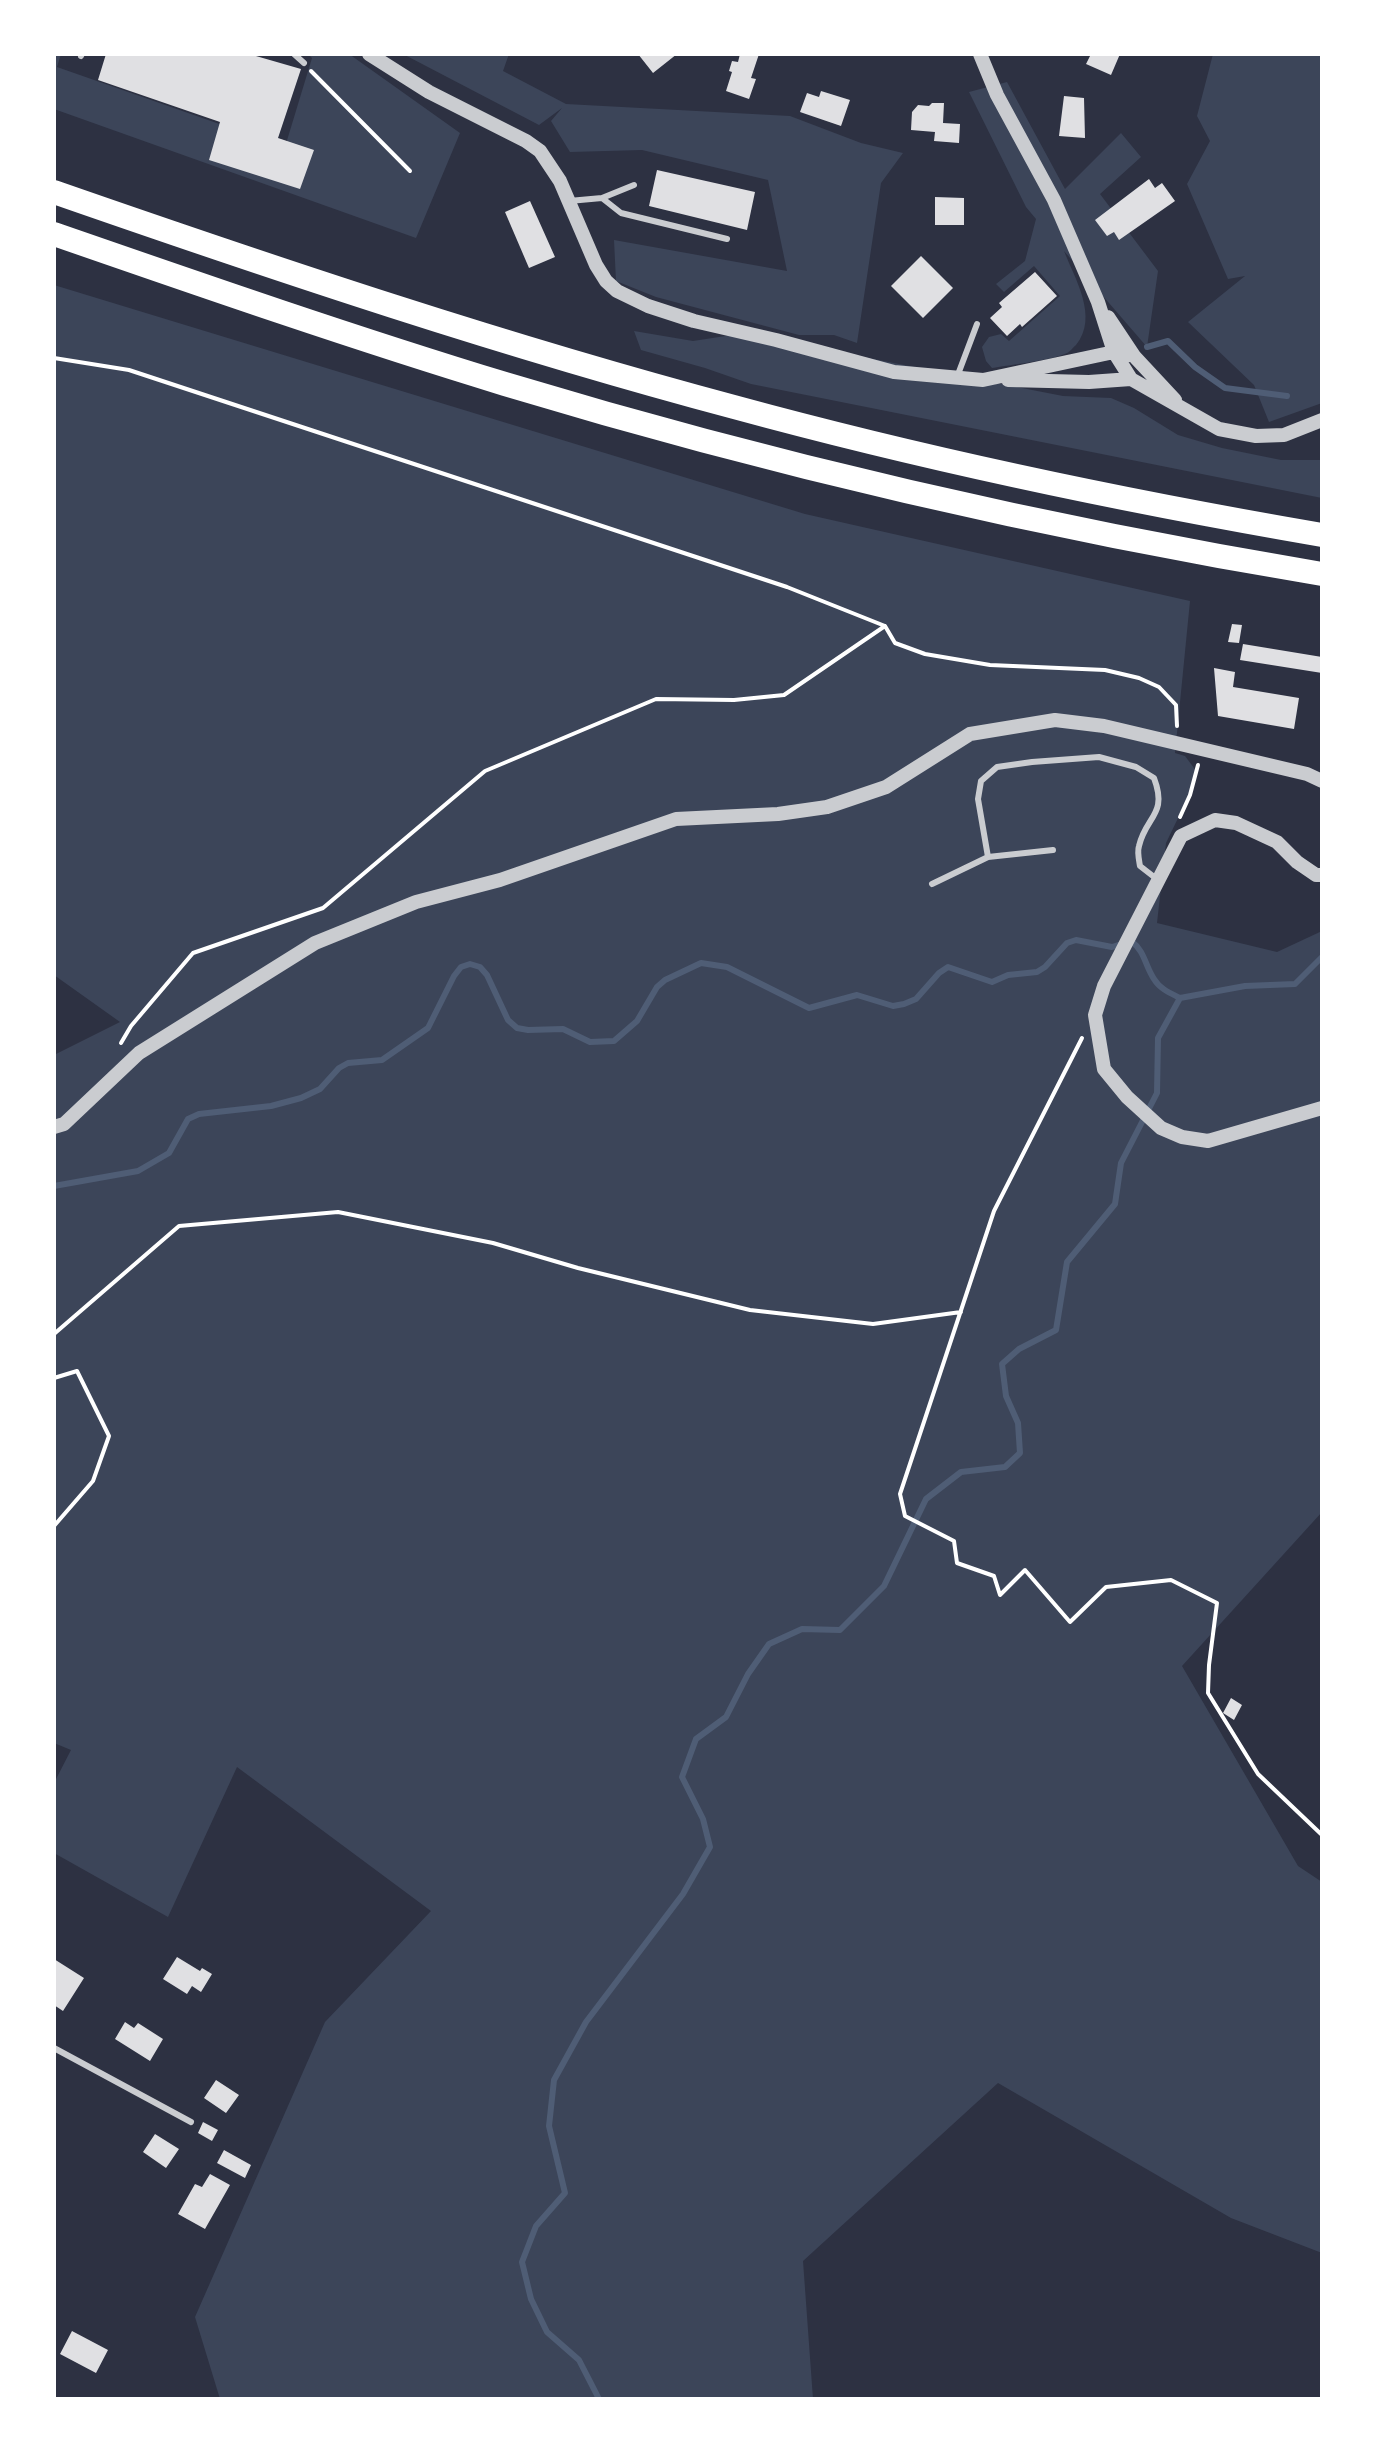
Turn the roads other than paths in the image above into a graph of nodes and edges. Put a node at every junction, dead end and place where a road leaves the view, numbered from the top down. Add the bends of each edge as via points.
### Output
1 (294, 54) edge
2 (369, 54) edge
3 (971, 54) edge
4 (980, 54) edge
5 (304, 63) road end
6 (997, 95) junction
7 (634, 185) dead end
8 (54, 192) edge
9 (602, 198) junction
10 (569, 201) junction
11 (54, 234) edge
12 (727, 239) dead end
13 (1098, 302) junction
14 (977, 324) dead end
15 (1114, 352) junction
16 (1134, 356) junction
17 (957, 377) junction
18 (1131, 379) junction
19 (983, 380) junction
20 (1186, 411) junction
21 (1322, 420) edge
22 (1322, 535) edge
23 (1322, 574) edge
24 (1315, 773) edge
25 (1322, 781) edge
26 (1053, 850) dead end
27 (988, 857) junction
28 (1322, 875) edge
29 (1158, 880) junction
30 (932, 884) dead end
31 (1322, 1108) edge
32 (54, 1127) edge
33 (54, 2048) edge
34 (191, 2122) dead end

1 - 5 lane
2 - 10 street via 429,92 526,141 551,165
3 - 6 street
4 - 6 street
6 - 13 street via 1054,200
7 - 9 lane
8 - 22 highway via 381,302 735,408 964,465
9 - 10 lane
9 - 12 lane via 621,213
10 - 17 street via 606,281 632,300 894,372
11 - 23 highway via 505,384 726,446 997,512
13 - 15 street
13 - 16 street
14 - 17 lane
15 - 16 street
15 - 18 street
15 - 19 street
16 - 20 street
17 - 19 street
18 - 19 street
18 - 20 street
20 - 21 street via 1219,429 1256,436 1284,435
24 - 25 street
24 - 32 street via 1055,720 970,734 886,787 827,807 676,819 500,880 416,902 315,943 139,1053 64,1124
26 - 27 lane
27 - 29 lane via 978,799 981,781 997,767 1099,757 1154,778 1161,795 1138,847 1140,866
27 - 30 lane
28 - 29 street via 1297,862 1277,842 1236,823 1215,820 1181,836
29 - 31 street via 1104,986 1095,1015 1104,1069 1161,1128 1182,1137 1208,1141
33 - 34 lane

